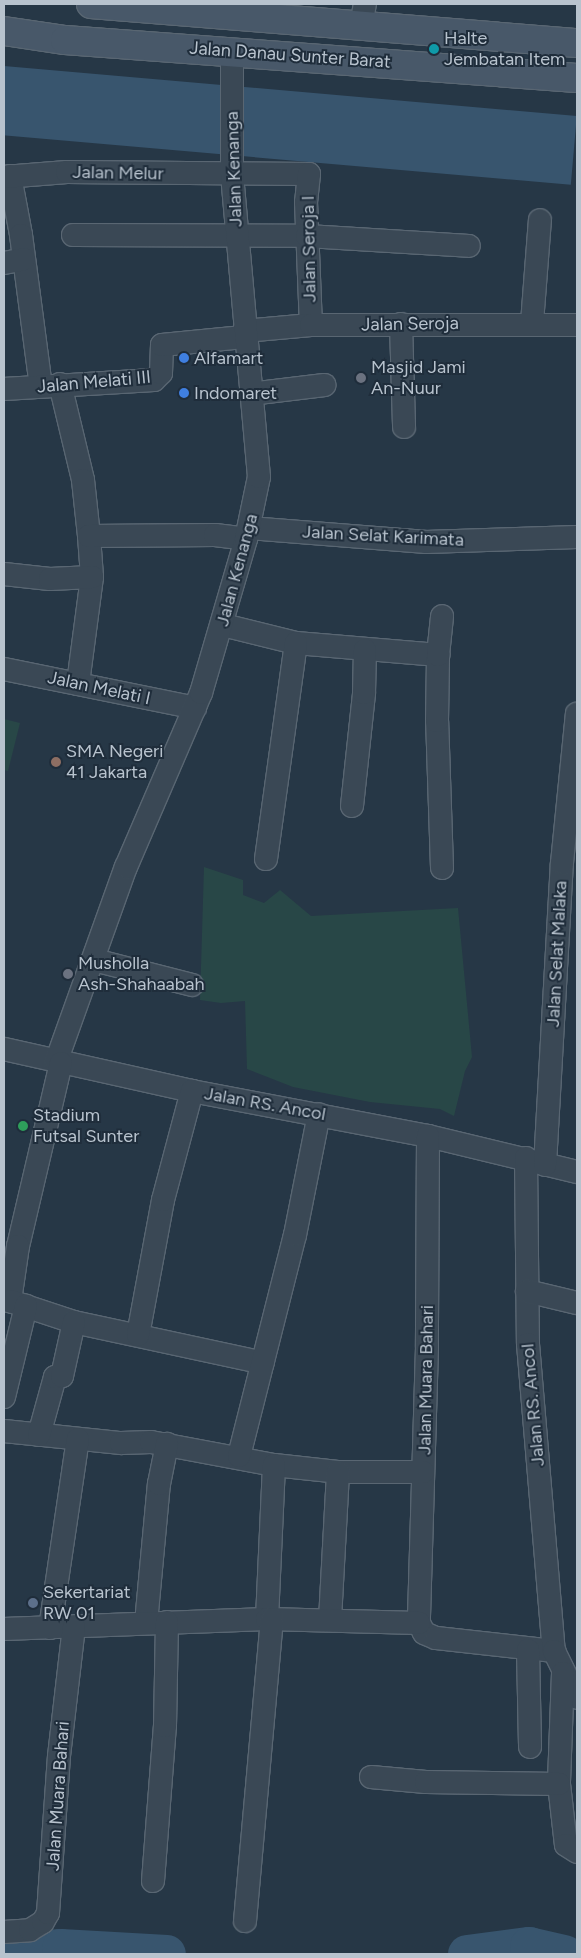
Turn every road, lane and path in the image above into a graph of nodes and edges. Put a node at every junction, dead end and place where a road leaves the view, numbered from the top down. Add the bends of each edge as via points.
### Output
1 (91, 4) edge
2 (363, 15) edge
3 (4, 31) edge
4 (577, 43) edge
5 (232, 61) junction
6 (577, 78) edge
7 (232, 169) junction
8 (309, 174) joint
9 (7, 176) edge
10 (540, 220) dead end
11 (73, 235) dead end
12 (237, 236) junction
13 (307, 236) junction
14 (469, 246) dead end
15 (14, 261) edge
16 (532, 323) junction
17 (401, 324) junction
18 (311, 325) junction
19 (577, 325) edge
20 (244, 334) junction
21 (50, 385) junction
22 (324, 385) dead end
23 (4, 389) edge
24 (250, 394) junction
25 (404, 427) dead end
26 (248, 534) junction
27 (89, 536) junction
28 (577, 538) edge
29 (4, 574) edge
30 (92, 577) junction
31 (442, 616) dead end
32 (223, 625) junction
33 (296, 643) junction
34 (365, 650) junction
35 (438, 656) junction
36 (4, 669) edge
37 (78, 684) junction
38 (194, 708) junction
39 (577, 714) edge
40 (352, 806) dead end
41 (266, 859) dead end
42 (570, 863) edge
43 (442, 868) dead end
44 (94, 960) junction
45 (192, 985) dead end
46 (4, 1049) edge
47 (59, 1063) junction
48 (192, 1091) junction
49 (319, 1114) junction
50 (428, 1136) junction
51 (535, 1161) junction
52 (577, 1172) edge
53 (527, 1291) junction
54 (13, 1299) edge
55 (577, 1303) edge
56 (74, 1322) junction
57 (138, 1335) junction
58 (263, 1363) junction
59 (4, 1397) edge
60 (4, 1431) edge
61 (39, 1435) junction
62 (78, 1439) junction
63 (167, 1444) junction
64 (239, 1456) junction
65 (274, 1465) junction
66 (338, 1472) junction
67 (424, 1472) junction
68 (269, 1619) junction
69 (330, 1620) junction
70 (156, 1622) junction
71 (419, 1623) junction
72 (74, 1627) junction
73 (50, 1628) junction
74 (4, 1629) edge
75 (528, 1650) junction
76 (554, 1651) junction
77 (563, 1673) junction
78 (577, 1698) edge
79 (530, 1747) dead end
80 (371, 1777) dead end
81 (559, 1784) junction
82 (577, 1852) edge
83 (153, 1881) dead end
84 (245, 1921) dead end
85 (4, 1932) edge

1 - 2 main road, Jalan Danau Sunter Barat
2 - 4 main road, Jalan Danau Sunter Barat
3 - 5 main road, Jalan Danau Sunter Barat
5 - 6 main road, Jalan Danau Sunter Barat
5 - 7 street, Jalan Kenanga
7 - 8 street, Jalan Melur
7 - 9 street, Jalan Melur
7 - 12 street, Jalan Kenanga
8 - 13 street, Jalan Seroja I
9 - 15 street
10 - 16 street
11 - 12 street
12 - 13 street
12 - 20 street, Jalan Kenanga
13 - 14 street
13 - 18 street, Jalan Seroja I
15 - 21 street
16 - 17 street, Jalan Seroja
16 - 19 street, Jalan Seroja
17 - 18 street, Jalan Seroja
17 - 25 street
18 - 20 street, Jalan Seroja
20 - 21 street, Jalan Melati III via 162,345 162,374 154,380
20 - 24 street, Jalan Kenanga
21 - 23 street, Jalan Melati III
21 - 27 street via 83,480
22 - 24 street
24 - 26 street, Jalan Kenanga via 259,477
26 - 27 street, Jalan Selat Karimata
26 - 28 street, Jalan Selat Karimata via 426,542
26 - 32 street, Jalan Kenanga
27 - 30 street
29 - 30 street via 50,579
30 - 37 street
31 - 35 street
32 - 33 street
32 - 38 street, Jalan Kenanga
33 - 34 street
33 - 41 street
34 - 35 street
34 - 40 street via 364,694
35 - 43 street
36 - 37 street, Jalan Melati I
37 - 38 street, Jalan Melati I
38 - 44 street, Jalan Kenanga via 126,868
39 - 42 street, Jalan Selat Malaka
42 - 51 street, Jalan Selat Malaka
44 - 45 street
44 - 47 street, Jalan Kenanga
46 - 47 street, Jalan RS. Ancol
47 - 48 street, Jalan RS. Ancol
47 - 54 street, Jalan Kenanga via 18,1246
48 - 49 street, Jalan RS. Ancol
48 - 57 street via 163,1200
49 - 50 street, Jalan RS. Ancol
49 - 58 street via 312,1159
50 - 51 street, Jalan RS. Ancol
50 - 67 street, Jalan Muara Bahari
51 - 52 street
51 - 53 street, Jalan RS. Ancol
53 - 55 street
53 - 76 street, Jalan RS. Ancol via 528,1344
54 - 56 street
54 - 59 street, Jalan Kenanga
56 - 57 street
56 - 61 street via 62,1376 55,1377
57 - 58 street
58 - 64 street
60 - 61 street
61 - 62 street
62 - 63 street
62 - 73 street
63 - 64 street
63 - 70 street via 159,1484
64 - 65 street
65 - 66 street
65 - 68 street
66 - 67 street
66 - 69 street
67 - 71 street, Jalan Muara Bahari
68 - 69 street
68 - 70 street
68 - 84 street
69 - 71 street
70 - 72 street
70 - 83 street via 165,1726
71 - 75 street via 424,1633 436,1638
72 - 73 street
72 - 85 street, Jalan Muara Bahari via 59,1756 48,1913 43,1922 30,1930
73 - 74 street
75 - 76 street
75 - 79 street
76 - 77 street, Jalan RS. Ancol
77 - 78 street, Jalan RS. Ancol
77 - 81 street
80 - 81 street via 426,1782
81 - 82 street via 566,1845

